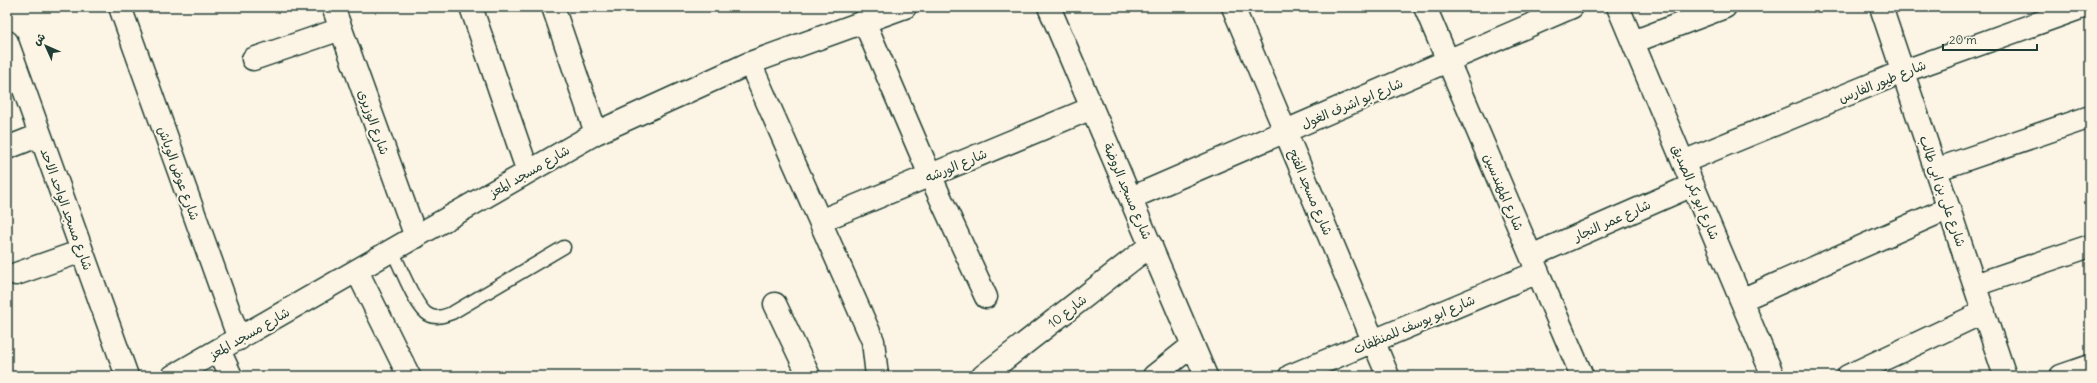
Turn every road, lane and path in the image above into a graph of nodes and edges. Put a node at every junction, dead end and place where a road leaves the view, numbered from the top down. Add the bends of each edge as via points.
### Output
1 (120, 7) edge
2 (333, 7) edge
3 (471, 7) edge
4 (553, 7) edge
5 (905, 7) edge
6 (1049, 7) edge
7 (1233, 7) edge
8 (1425, 7) edge
9 (1572, 7) edge
10 (1618, 7) edge
11 (1725, 7) edge
12 (1880, 7) edge
13 (2083, 7) edge
14 (2087, 7) edge
15 (2090, 9) edge
16 (864, 21) junction
17 (341, 29) junction
18 (7, 42) edge
19 (1633, 42) junction
20 (253, 59) dead end
21 (1448, 61) junction
22 (750, 63) junction
23 (1902, 72) junction
24 (1092, 108) junction
25 (2090, 117) edge
26 (1285, 131) junction
27 (596, 133) junction
28 (40, 135) junction
29 (7, 148) edge
30 (1683, 162) junction
31 (1935, 170) junction
32 (528, 172) junction
33 (930, 175) junction
34 (1693, 185) junction
35 (1131, 198) junction
36 (1949, 208) junction
37 (820, 221) junction
38 (416, 237) junction
39 (1151, 245) junction
40 (2090, 246) edge
41 (564, 247) dead end
42 (392, 250) junction
43 (82, 251) junction
44 (1534, 264) junction
45 (357, 271) junction
46 (16, 274) dead end
47 (1975, 285) junction
48 (986, 297) dead end
49 (1741, 300) junction
50 (775, 304) dead end
51 (1984, 312) junction
52 (239, 339) junction
53 (1374, 341) junction
54 (1193, 345) junction
55 (219, 350) junction
56 (2090, 366) edge
57 (127, 376) edge
58 (173, 376) edge
59 (231, 376) edge
60 (410, 376) edge
61 (809, 376) edge
62 (877, 376) edge
63 (983, 376) edge
64 (1154, 376) edge
65 (1206, 376) edge
66 (1290, 376) edge
67 (1388, 376) edge
68 (1582, 376) edge
69 (1773, 376) edge
70 (1848, 376) edge
71 (2005, 376) edge
72 (2061, 376) edge

1 - 52 street, شارع عوض الوياش
2 - 17 street, شارع الوزيرى
3 - 32 street
4 - 27 street
5 - 16 street, شارع مسجد المعز
6 - 24 street, شارع مسجد الروضة
7 - 26 street, شارع مسجد الفتح
8 - 21 street, شارع المهندسين
9 - 21 street, شارع ابو اشرف الغول
10 - 19 street, شارع ابو بكر الصديق
11 - 19 street
12 - 23 street, شارع على بن ابى طالب
13 - 23 street, شارع طيور الفارس
14 - 15 street
16 - 22 street, شارع مسجد المعز
16 - 33 street
17 - 20 street
17 - 38 street, شارع الوزيرى
18 - 28 street, شارع مسجد الواحد الاحد
19 - 30 street, شارع ابو بكر الصديق
21 - 26 street, شارع ابو اشرف الغول
21 - 44 street, شارع المهندسين
22 - 27 street, شارع مسجد المعز
22 - 37 street
23 - 30 street, شارع طيور الفارس
23 - 31 street, شارع على بن ابى طالب
24 - 33 street, شارع الورشه
24 - 35 street, شارع مسجد الروضة
25 - 31 street
26 - 35 street, شارع ابو اشرف الغول
26 - 53 street, شارع مسجد الفتح
27 - 32 street, شارع مسجد المعز
28 - 29 street
28 - 43 street, شارع مسجد الواحد الاحد
30 - 34 street, شارع ابو بكر الصديق
31 - 36 street, شارع على بن ابى طالب
32 - 38 street, شارع مسجد المعز
33 - 37 street, شارع الورشه
33 - 48 street
34 - 44 street, شارع عمر النجار
34 - 49 street, شارع ابو بكر الصديق
35 - 39 street, شارع مسجد الروضة
36 - 47 street, شارع على بن ابى طالب
36 - 49 street
37 - 62 street via 873,341
38 - 42 street, شارع مسجد المعز
39 - 54 street, شارع مسجد الروضة
39 - 63 street, شارع 10
40 - 47 street
41 - 42 lane via 440,318 426,314 418,303
42 - 45 street, شارع مسجد المعز
43 - 46 street
43 - 57 street, شارع مسجد الواحد الاحد
44 - 53 street, شارع ابو يوسف للمنظفات
44 - 68 street, شارع المهندسين
45 - 52 street, شارع مسجد المعز
45 - 60 street
47 - 51 street, شارع على بن ابى طالب
49 - 69 street, شارع ابو بكر الصديق
50 - 61 street
51 - 70 street
51 - 71 street, شارع على بن ابى طالب
52 - 55 street, شارع مسجد المعز
53 - 66 street, شارع ابو يوسف للمنظفات
53 - 67 street, شارع مسجد الفتح
54 - 64 street
54 - 65 street, شارع مسجد الروضة
55 - 58 street, شارع مسجد المعز
55 - 59 street
56 - 72 street

